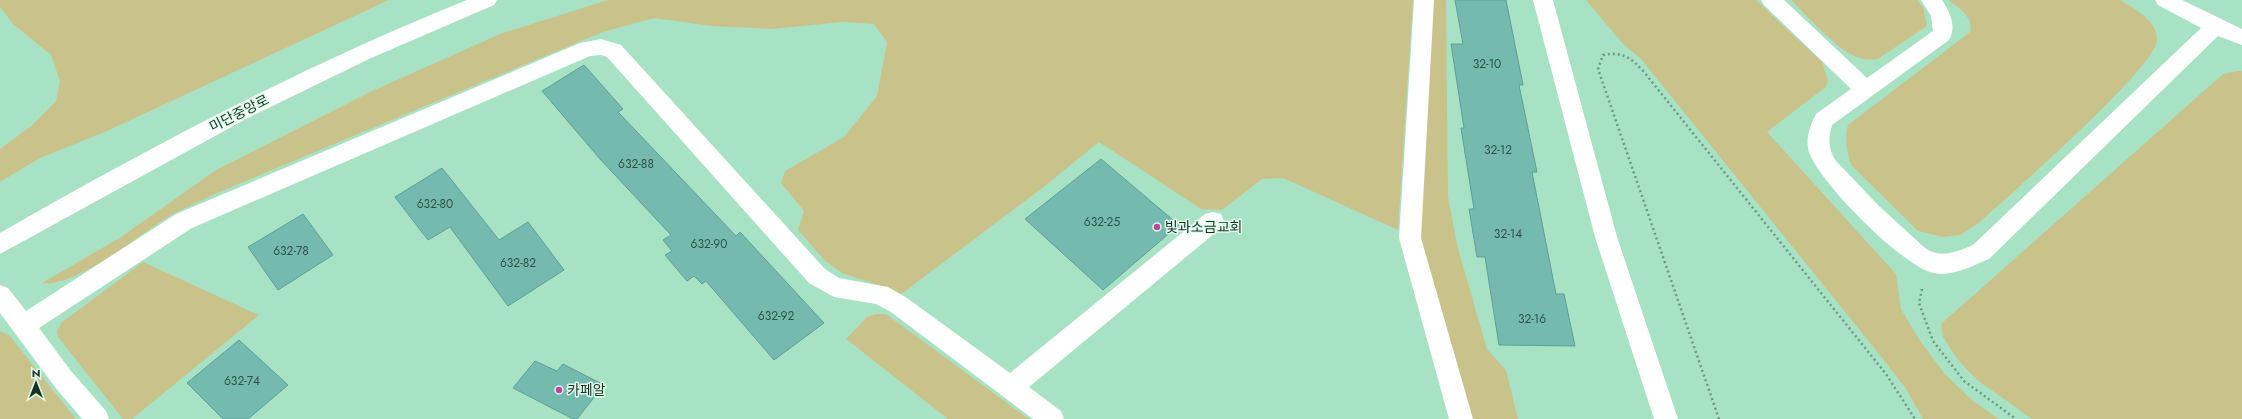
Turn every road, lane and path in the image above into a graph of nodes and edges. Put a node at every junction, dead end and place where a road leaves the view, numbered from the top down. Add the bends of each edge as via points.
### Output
1 (488, 0) edge
2 (1424, 0) edge
3 (1543, 0) edge
4 (1772, 0) edge
5 (1931, 0) edge
6 (2165, 0) edge
7 (2215, 26) junction
8 (2242, 37) edge
9 (1865, 89) junction
10 (1213, 221) dead end
11 (0, 244) edge
12 (1927, 261) junction
13 (0, 295) edge
14 (23, 326) junction
15 (1010, 388) junction
16 (97, 419) edge
17 (1052, 419) edge
18 (1461, 419) edge
19 (1666, 419) edge
20 (1719, 419) edge
21 (1915, 419) edge
22 (2016, 419) edge

1 - 11 street, 미단중앙로 via 418,27 319,72 181,144
2 - 18 street via 1410,238
3 - 19 street via 1606,237
4 - 9 street
5 - 9 street via 1941,14 1944,26 1942,35
6 - 7 street
7 - 8 street
7 - 12 street via 1981,252 1953,264
9 - 12 street via 1822,120 1816,139 1822,158 1836,176 1908,249
10 - 15 street
12 - 22 path via 1919,303 1933,341 1964,381
13 - 14 street
14 - 15 street via 184,221 587,49 601,47 614,51 816,276 834,287 880,294 899,305
14 - 16 street
15 - 17 street
20 - 21 path via 1598,69 1603,55 1616,52 1630,56 1644,72 1886,374

